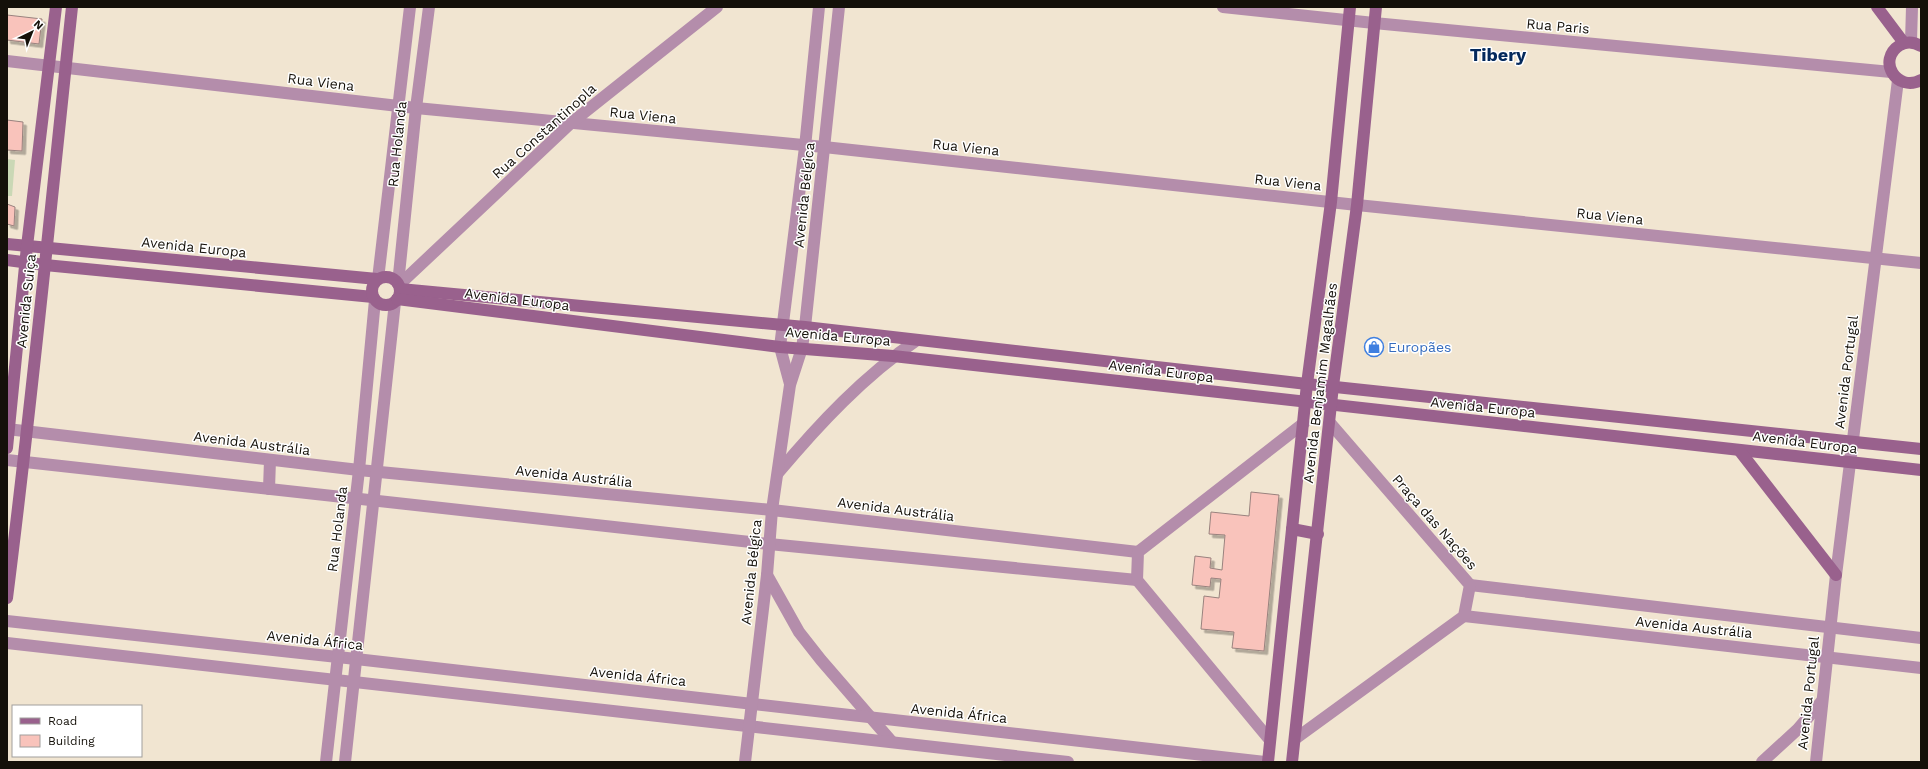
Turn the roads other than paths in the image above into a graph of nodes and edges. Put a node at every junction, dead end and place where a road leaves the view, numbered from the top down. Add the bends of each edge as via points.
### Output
1 (56, 7) edge
2 (72, 7) edge
3 (410, 7) edge
4 (429, 7) edge
5 (717, 7) edge
6 (819, 7) edge
7 (838, 7) edge
8 (1223, 7) edge
9 (1350, 7) edge
10 (1376, 7) edge
11 (1876, 7) edge
12 (1912, 7) edge
13 (1348, 21) junction
14 (1374, 23) junction
15 (1912, 44) edge
16 (7, 61) edge
17 (49, 65) junction
18 (66, 68) junction
19 (1895, 76) junction
20 (1921, 80) edge
21 (398, 106) junction
22 (416, 108) junction
23 (571, 123) junction
24 (805, 147) junction
25 (824, 147) junction
26 (1330, 202) junction
27 (1357, 205) junction
28 (7, 244) edge
29 (27, 246) junction
30 (47, 247) junction
31 (1874, 258) junction
32 (7, 260) edge
33 (25, 262) junction
34 (1921, 263) edge
35 (45, 266) junction
36 (377, 279) junction
37 (398, 292) junction
38 (374, 298) junction
39 (782, 324) junction
40 (805, 327) junction
41 (917, 340) junction
42 (780, 347) junction
43 (802, 348) junction
44 (894, 356) junction
45 (1307, 384) junction
46 (790, 385) junction
47 (1333, 386) junction
48 (1306, 402) junction
49 (1331, 405) junction
50 (1304, 423) junction
51 (1330, 423) junction
52 (8, 429) edge
53 (26, 432) junction
54 (1854, 441) junction
55 (7, 448) edge
56 (1921, 449) edge
57 (1740, 450) junction
58 (7, 460) edge
59 (270, 460) junction
60 (24, 462) junction
61 (1850, 463) junction
62 (359, 470) junction
63 (1921, 470) edge
64 (376, 472) junction
65 (778, 473) junction
66 (269, 489) junction
67 (356, 498) junction
68 (373, 500) junction
69 (772, 510) junction
70 (1292, 529) junction
71 (1318, 534) junction
72 (769, 544) junction
73 (1138, 552) junction
74 (767, 575) junction
75 (1836, 575) junction
76 (1137, 580) junction
77 (1470, 585) junction
78 (7, 598) edge
79 (1464, 616) junction
80 (7, 622) edge
81 (1830, 628) junction
82 (110, 633) junction
83 (1921, 638) edge
84 (7, 643) edge
85 (109, 654) junction
86 (1827, 656) junction
87 (337, 658) junction
88 (356, 659) junction
89 (1921, 668) edge
90 (336, 679) junction
91 (354, 682) junction
92 (1822, 701) junction
93 (751, 704) junction
94 (871, 719) junction
95 (748, 726) junction
96 (1016, 734) junction
97 (1269, 739) junction
98 (1295, 739) junction
99 (892, 742) junction
100 (1013, 756) junction
101 (326, 762) edge
102 (346, 762) edge
103 (745, 762) edge
104 (1068, 762) edge
105 (1266, 762) edge
106 (1292, 762) edge
107 (1762, 762) edge
108 (1816, 762) edge

1 - 17 main road, Avenida Suiça
2 - 18 main road, Avenida Suiça
3 - 21 street, Rua Holanda
4 - 22 street, Rua Holanda
5 - 23 street, Rua Constantinopla
6 - 24 street, Avenida Bélgica
7 - 25 street, Avenida Bélgica
8 - 13 street, Rua Paris
9 - 13 main road, Avenida Benjamim Magalhães
10 - 14 main road, Avenida Benjamim Magalhães
11 - 15 main road
12 - 15 street
13 - 14 street, Rua Paris
13 - 26 main road, Avenida Benjamim Magalhães
14 - 19 street, Rua Paris
14 - 27 main road, Avenida Benjamim Magalhães
15 - 19 main road via 1896,48 1892,53 1889,59
16 - 17 street, Rua Viena
17 - 18 street, Rua Viena
17 - 29 main road, Avenida Suiça
18 - 21 street, Rua Viena
18 - 30 main road, Avenida Suiça
19 - 20 main road via 1910,84
19 - 31 street, Avenida Portugal
21 - 22 street, Rua Viena
21 - 36 street, Rua Holanda
22 - 23 street, Rua Viena
22 - 37 street, Rua Holanda
23 - 24 street, Rua Viena
23 - 37 street, Rua Constantinopla
24 - 25 street, Rua Viena
24 - 39 street, Avenida Bélgica
25 - 26 street, Rua Viena
25 - 40 street, Avenida Bélgica
26 - 27 street, Rua Viena
26 - 45 main road, Avenida Benjamim Magalhães
27 - 31 street, Rua Viena
27 - 47 main road, Avenida Benjamim Magalhães
28 - 29 main road, Avenida Europa
29 - 30 main road, Avenida Europa
29 - 33 main road, Avenida Suiça
30 - 35 main road, Avenida Suiça
30 - 36 main road, Avenida Europa
31 - 34 street, Rua Viena
31 - 54 street, Avenida Portugal
32 - 33 main road
33 - 35 main road
33 - 52 main road, Avenida Suiça
35 - 38 main road
35 - 53 main road, Avenida Suiça
36 - 37 main road via 389,277
36 - 38 main road via 372,289
37 - 38 main road via 387,305
37 - 39 main road, Avenida Europa
37 - 42 main road, Avenida Europa
37 - 64 street, Rua Holanda
38 - 62 street, Rua Holanda
39 - 40 main road, Avenida Europa
39 - 42 street, Avenida Bélgica
40 - 41 main road, Avenida Europa
40 - 43 street, Avenida Bélgica
41 - 44 street
41 - 45 main road, Avenida Europa
42 - 43 main road, Avenida Europa
42 - 46 street, Avenida Bélgica
43 - 44 main road, Avenida Europa
43 - 46 street, Avenida Bélgica
44 - 48 main road, Avenida Europa
44 - 65 street via 817,427
45 - 47 main road, Avenida Europa
45 - 48 main road, Avenida Benjamim Magalhães
46 - 65 street, Avenida Bélgica
47 - 49 main road, Avenida Benjamim Magalhães
47 - 54 main road, Avenida Europa
48 - 49 main road, Avenida Europa
48 - 50 main road, Avenida Benjamim Magalhães
49 - 51 main road, Avenida Benjamim Magalhães
49 - 57 main road, Avenida Europa
50 - 70 main road, Avenida Benjamim Magalhães
50 - 73 street
51 - 71 main road, Avenida Benjamim Magalhães
51 - 77 street, Praça das Nações
52 - 53 street, Avenida Austrália
52 - 55 main road, Avenida Suiça
53 - 59 street, Avenida Austrália
53 - 60 main road, Avenida Suiça
54 - 56 main road, Avenida Europa
54 - 61 street, Avenida Portugal
57 - 61 main road, Avenida Europa
57 - 75 main road
58 - 60 street
59 - 62 street, Avenida Austrália
59 - 66 street
60 - 66 street
60 - 78 main road, Avenida Suiça
61 - 63 main road, Avenida Europa
61 - 75 street, Avenida Portugal
62 - 64 street, Avenida Austrália
62 - 67 street, Rua Holanda
64 - 68 street, Rua Holanda
64 - 69 street, Avenida Austrália
65 - 69 street, Avenida Bélgica
66 - 67 street
67 - 68 street
67 - 87 street, Rua Holanda
68 - 72 street
68 - 88 street, Rua Holanda
69 - 72 street, Avenida Bélgica
69 - 73 street, Avenida Austrália
70 - 71 main road
70 - 97 main road, Avenida Benjamim Magalhães
71 - 98 main road, Avenida Benjamim Magalhães
72 - 74 street, Avenida Bélgica
72 - 76 street
73 - 76 street
74 - 93 street, Avenida Bélgica
74 - 94 street via 799,632
75 - 81 street, Avenida Portugal
76 - 97 street
77 - 79 street, Praça das Nações
77 - 81 street, Avenida Austrália
79 - 86 street, Avenida Austrália
79 - 98 street
80 - 82 street, Avenida África
81 - 83 street, Avenida Austrália
81 - 86 street, Avenida Portugal
82 - 85 street
82 - 87 street, Avenida África
84 - 85 street
85 - 90 street
86 - 89 street, Avenida Austrália
86 - 92 street, Avenida Portugal
87 - 88 street, Avenida África
87 - 90 street, Rua Holanda
88 - 91 street, Rua Holanda
88 - 93 street, Avenida África
90 - 91 street
90 - 101 street, Rua Holanda
91 - 95 street
91 - 102 street, Rua Holanda
92 - 107 street via 1798,729
92 - 108 street, Avenida Portugal
93 - 94 street, Avenida África
93 - 95 street, Avenida Bélgica
94 - 96 street, Avenida África
94 - 99 street
95 - 99 street
95 - 103 street, Avenida Bélgica
96 - 100 street
96 - 105 street, Avenida África
97 - 105 main road, Avenida Benjamim Magalhães
98 - 106 main road, Avenida Benjamim Magalhães
99 - 100 street
100 - 104 street

